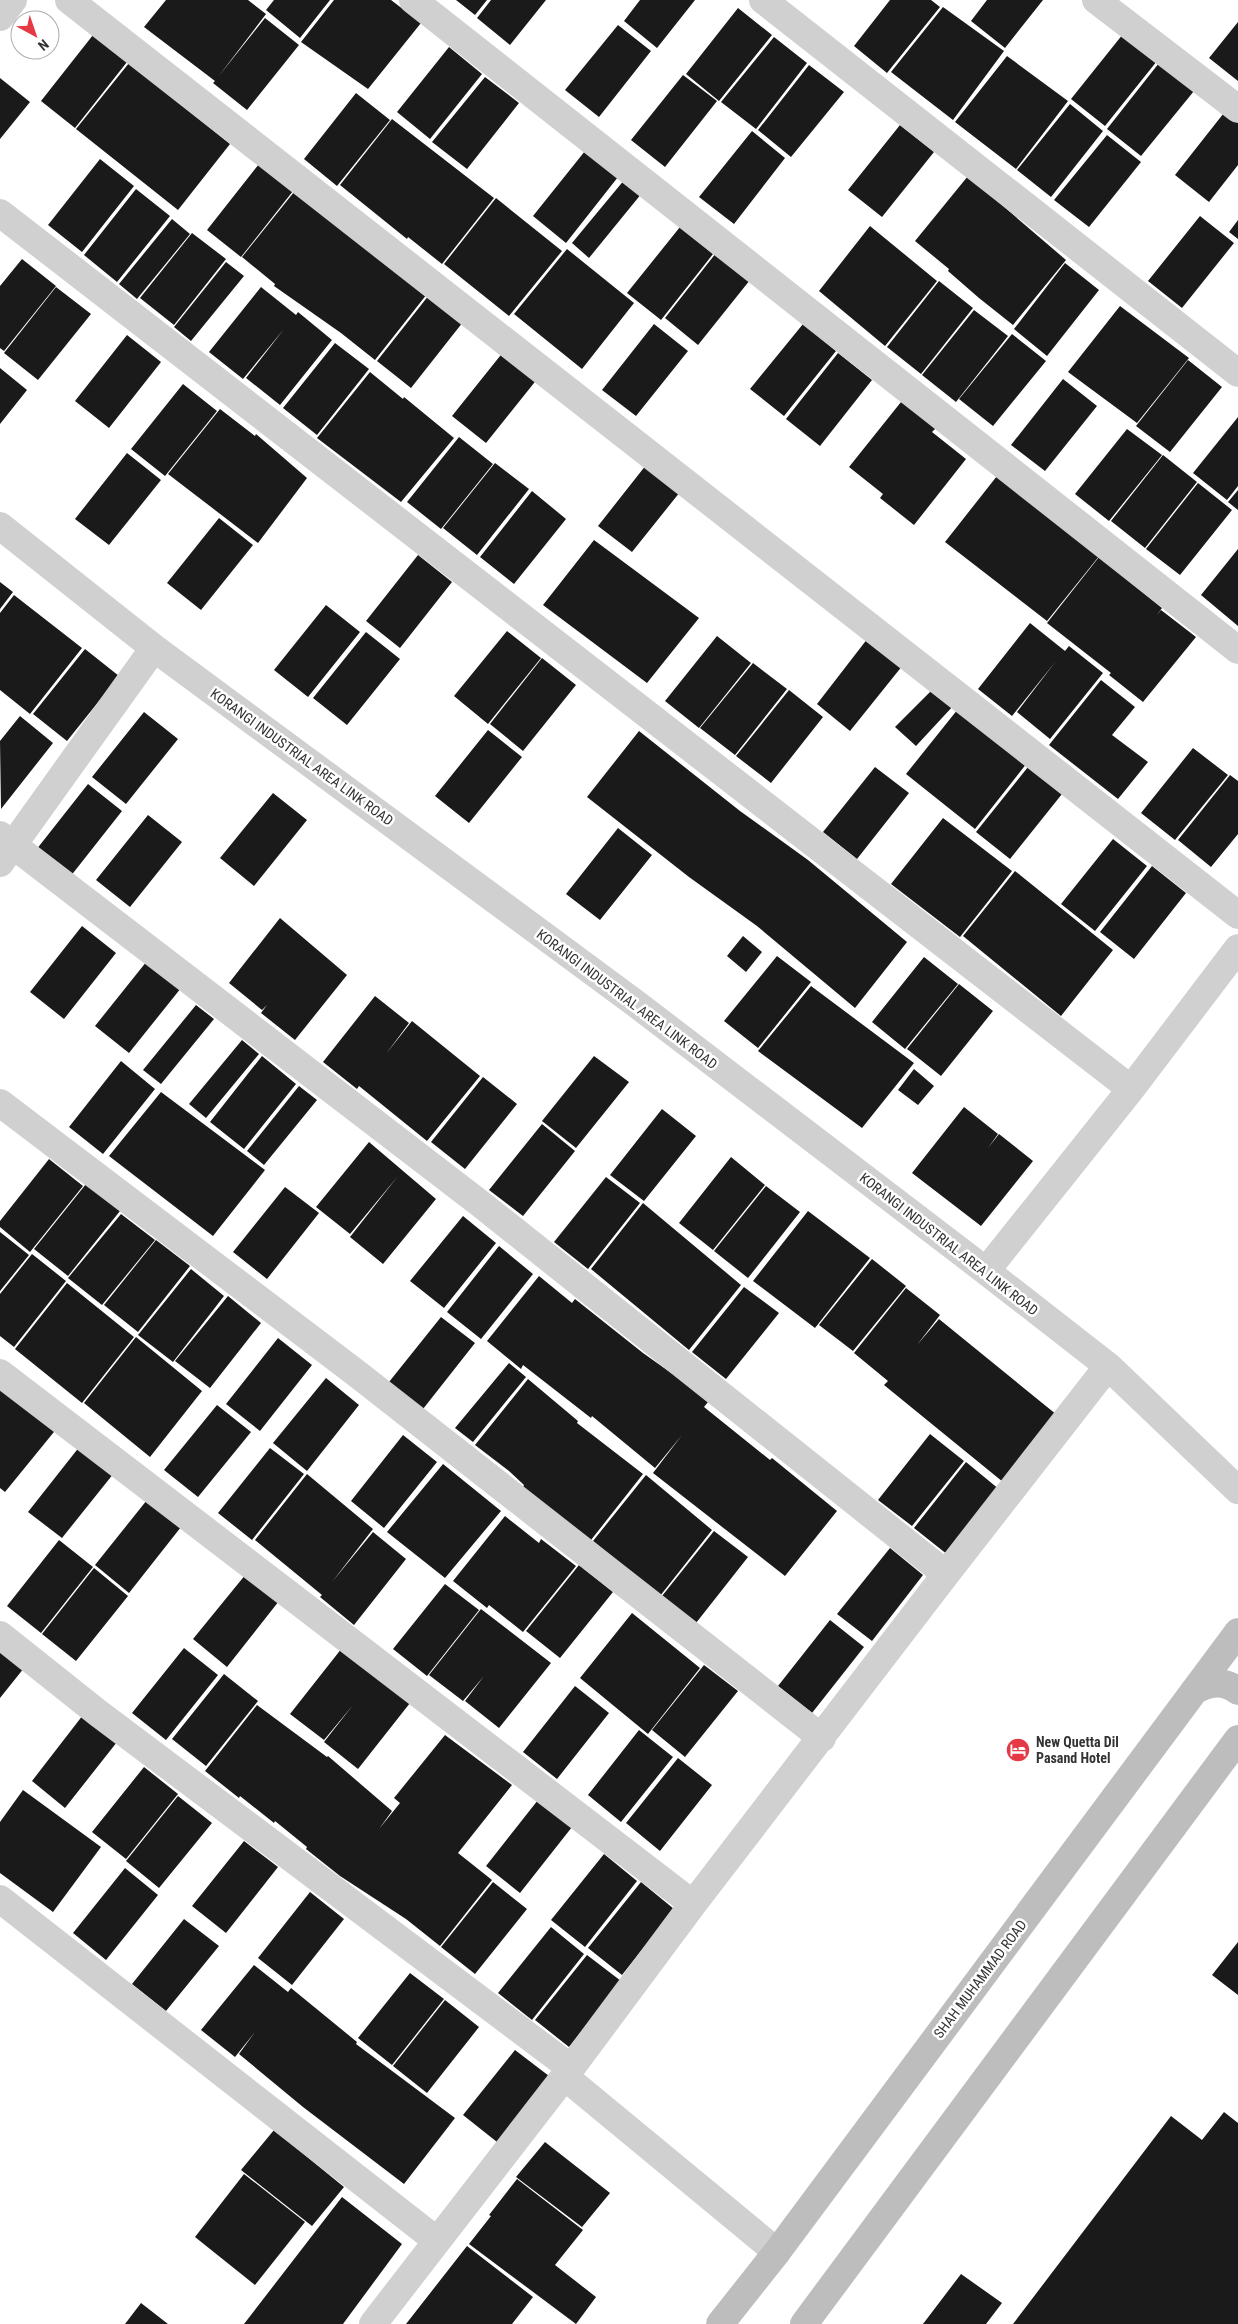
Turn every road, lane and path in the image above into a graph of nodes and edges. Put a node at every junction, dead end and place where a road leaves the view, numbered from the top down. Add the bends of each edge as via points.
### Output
1 (13, 0) edge
2 (69, 0) edge
3 (413, 0) edge
4 (763, 0) edge
5 (1096, 0) edge
6 (0, 17) edge
7 (1238, 109) edge
8 (0, 213) edge
9 (1238, 373) edge
10 (0, 526) edge
11 (154, 648) junction
12 (1238, 650) edge
13 (4, 848) edge
14 (1238, 915) edge
15 (1238, 948) edge
16 (1131, 1089) junction
17 (0, 1103) edge
18 (986, 1271) junction
19 (1108, 1366) junction
20 (0, 1373) edge
21 (1238, 1490) edge
22 (946, 1574) junction
23 (1238, 1632) edge
24 (0, 1634) edge
25 (1194, 1691) junction
26 (1238, 1691) edge
27 (822, 1738) junction
28 (1238, 1738) edge
29 (0, 1899) edge
30 (694, 1904) junction
31 (568, 2072) junction
32 (436, 2240) junction
33 (777, 2252) junction
34 (373, 2324) edge
35 (720, 2324) edge
36 (804, 2324) edge

1 - 6 street
2 - 14 street
3 - 12 street
4 - 9 street
5 - 7 street
8 - 16 street
10 - 11 street, KORANGI INDUSTRIAL AREA LINK ROAD
11 - 13 street
11 - 18 street, KORANGI INDUSTRIAL AREA LINK ROAD via 643,1009
13 - 22 street via 482,1205
15 - 16 street
16 - 18 street
17 - 27 street via 364,1379
18 - 19 street, KORANGI INDUSTRIAL AREA LINK ROAD
19 - 21 street, KORANGI INDUSTRIAL AREA LINK ROAD
19 - 22 street
20 - 30 street
22 - 27 street
23 - 25 main road, SHAH MUHAMMAD ROAD
24 - 31 street via 106,1719
25 - 26 main road via 1213,1683 1223,1683
25 - 33 main road, SHAH MUHAMMAD ROAD
27 - 30 street
28 - 36 main road
29 - 32 street
30 - 31 street
31 - 32 street
31 - 33 street
32 - 34 street
33 - 35 main road, SHAH MUHAMMAD ROAD

